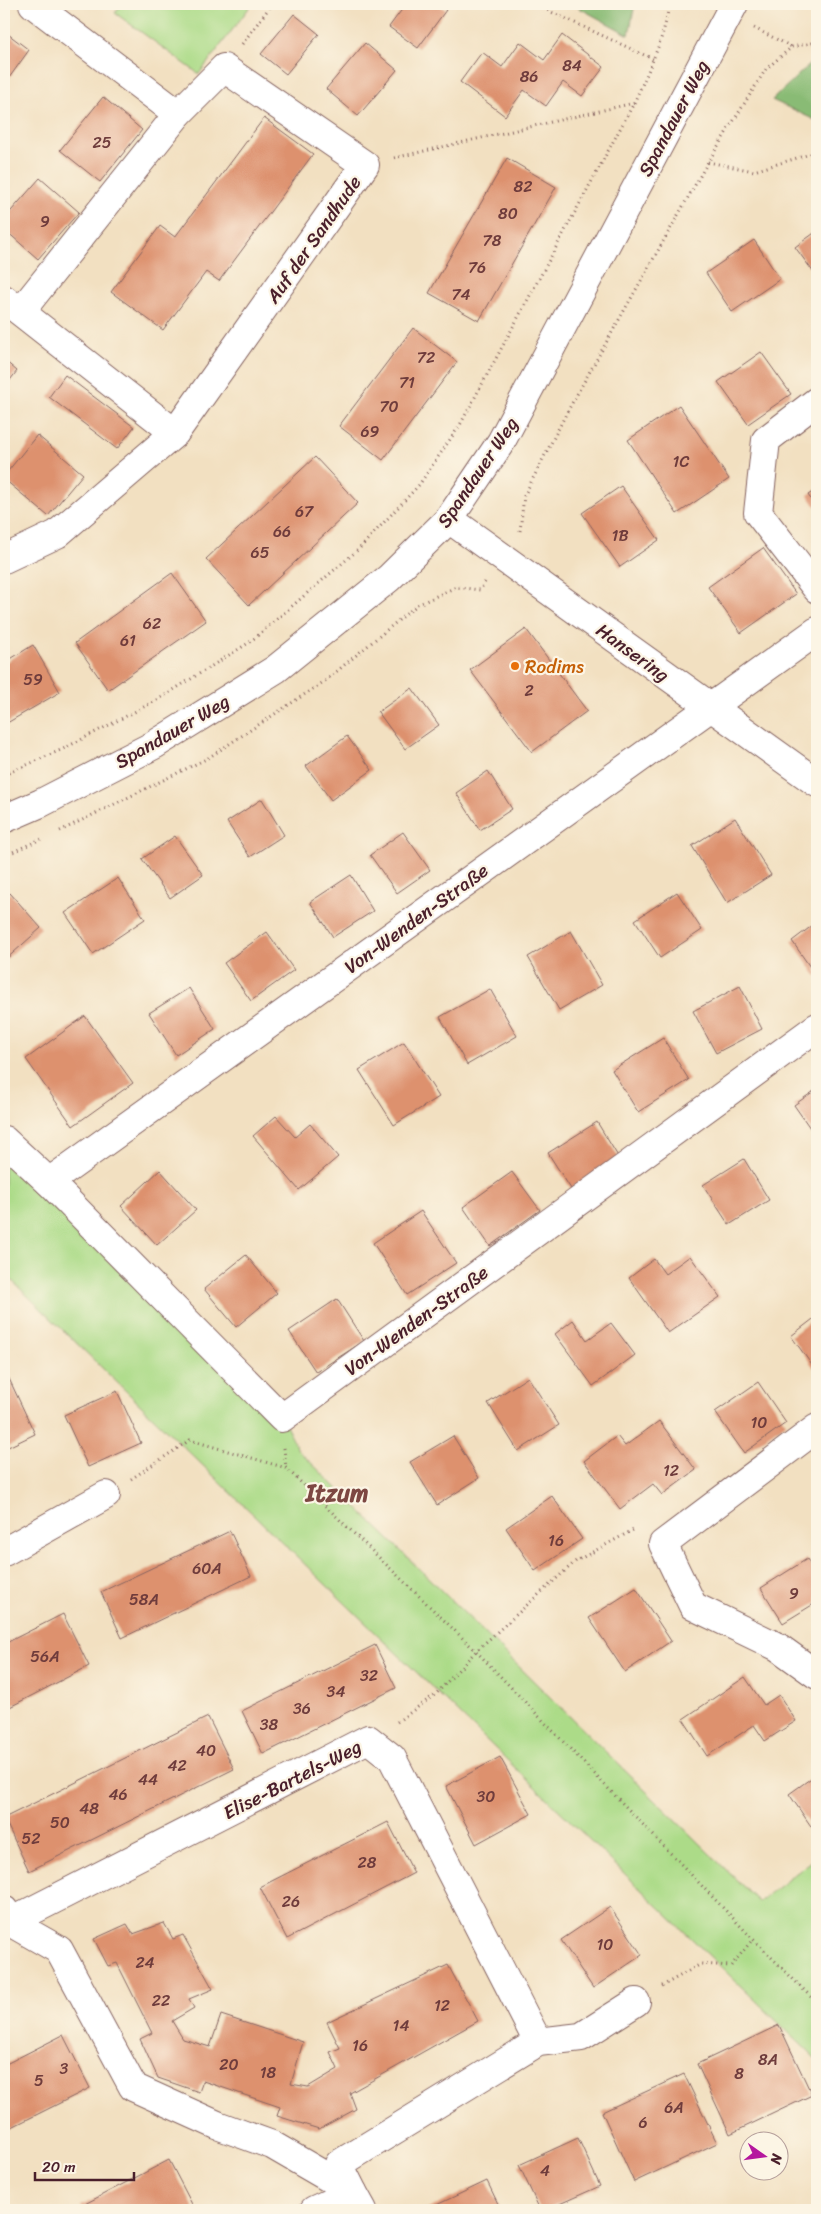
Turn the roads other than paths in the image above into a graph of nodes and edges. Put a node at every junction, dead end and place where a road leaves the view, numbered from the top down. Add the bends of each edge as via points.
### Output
1 (33, 4) edge
2 (734, 4) edge
3 (178, 114) junction
4 (12, 305) edge
5 (817, 401) edge
6 (175, 433) junction
7 (449, 519) junction
8 (4, 560) edge
9 (817, 589) edge
10 (817, 631) edge
11 (710, 707) junction
12 (817, 784) edge
13 (4, 818) edge
14 (817, 1027) edge
15 (4, 1140) edge
16 (49, 1182) junction
17 (817, 1428) edge
18 (106, 1495) road end
19 (4, 1552) edge
20 (817, 1675) edge
21 (6, 1919) edge
22 (636, 2002) road end
23 (538, 2042) junction
24 (358, 2201) edge
25 (314, 2210) edge

1 - 3 street
2 - 7 street, Spandauer Weg via 501,442
3 - 4 street
3 - 6 street, Auf der Sandhude via 224,68 366,165
4 - 6 street
5 - 9 street via 766,440 758,513
6 - 8 street, Auf der Sandhude via 58,534
7 - 11 street, Hansering
7 - 13 street, Spandauer Weg via 389,578 276,669 154,744 41,803
10 - 11 street, Von-Wenden-Straße
11 - 12 street, Hansering
11 - 16 street, Von-Wenden-Straße
14 - 16 street, Von-Wenden-Straße via 282,1418
15 - 16 street, Von-Wenden-Straße
17 - 20 street via 663,1544 693,1606 778,1647
18 - 19 street
21 - 23 street, Elise-Bartels-Weg via 368,1739 392,1758
21 - 24 street, Elise-Bartels-Weg via 59,1950 133,2087 272,2145
22 - 23 street via 581,2037
23 - 24 street via 339,2164
24 - 25 street

